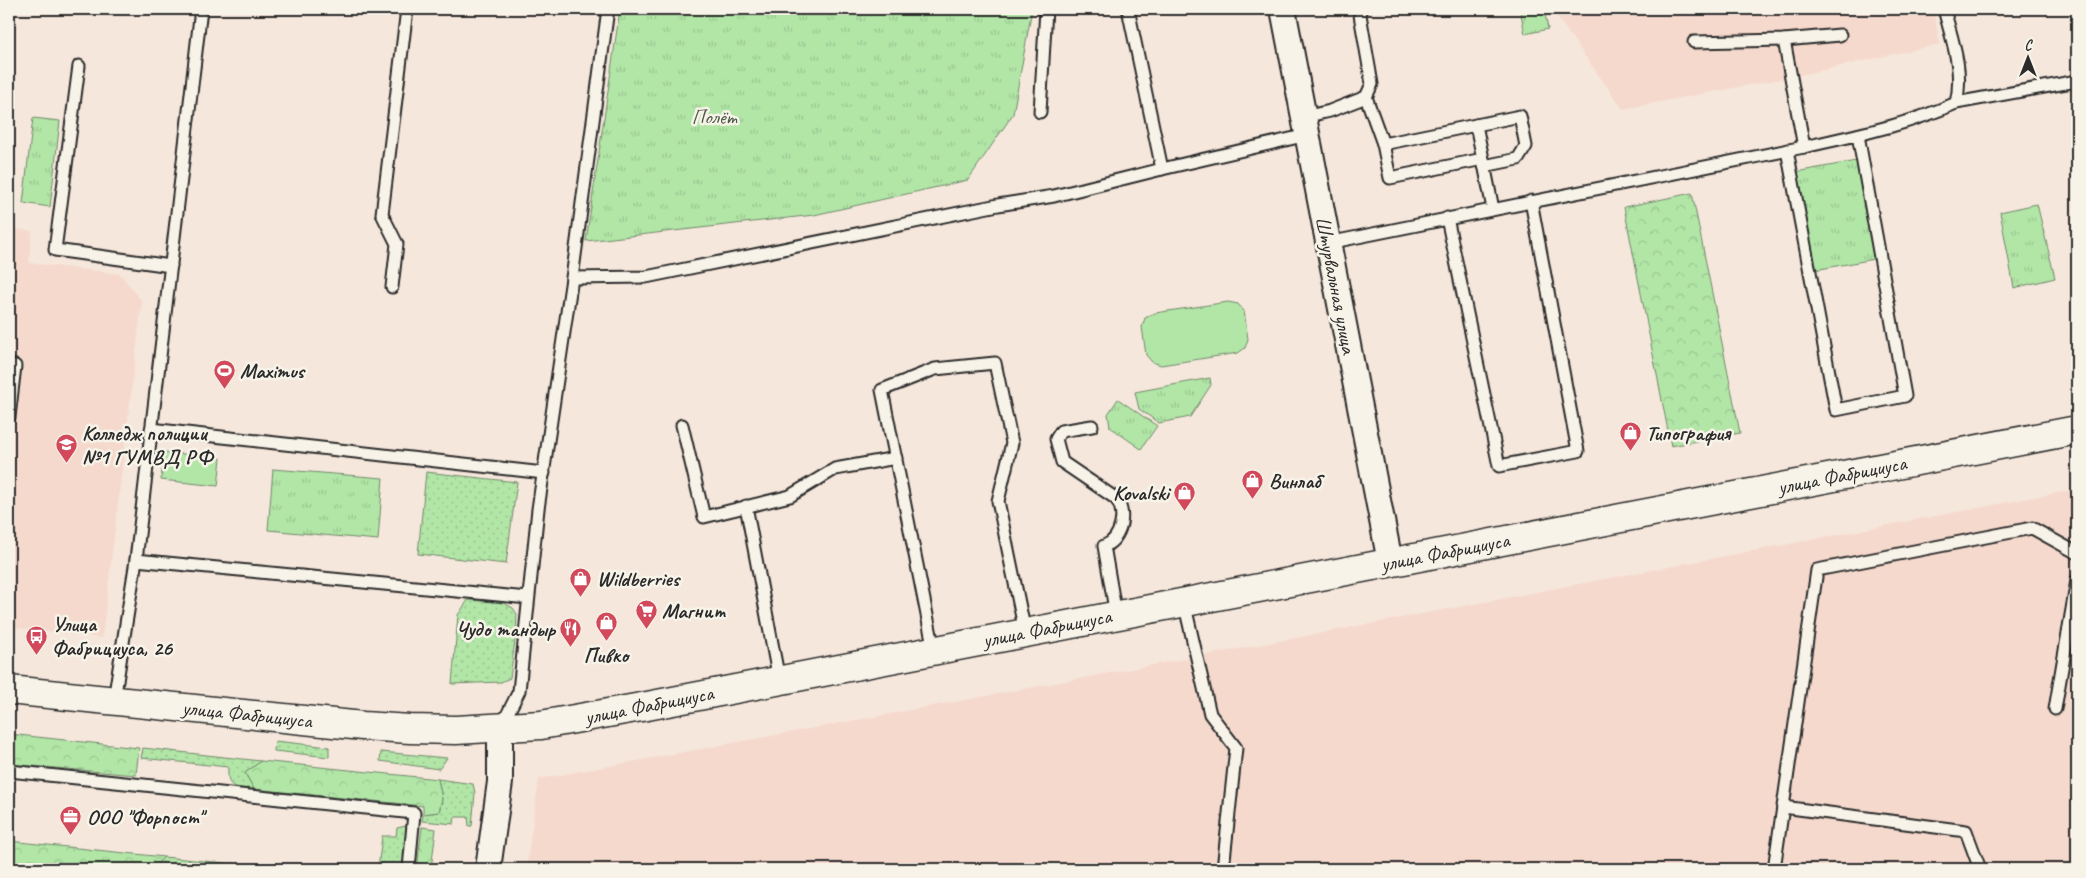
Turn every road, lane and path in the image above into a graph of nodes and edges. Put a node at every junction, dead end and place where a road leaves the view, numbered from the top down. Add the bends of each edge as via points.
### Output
1 (201, 9) edge
2 (407, 9) edge
3 (608, 9) edge
4 (1046, 9) edge
5 (1128, 9) edge
6 (1283, 9) edge
7 (1358, 9) edge
8 (1944, 9) edge
9 (1840, 35) dead end
10 (1784, 40) junction
11 (1694, 42) dead end
12 (79, 66) dead end
13 (2077, 81) edge
14 (1366, 97) junction
15 (1956, 103) junction
16 (1040, 112) dead end
17 (1476, 125) junction
18 (1306, 126) junction
19 (1858, 135) junction
20 (1383, 144) junction
21 (1804, 147) junction
22 (1787, 150) junction
23 (1483, 162) junction
24 (1162, 169) junction
25 (1531, 201) junction
26 (1493, 209) junction
27 (1447, 218) junction
28 (1328, 243) junction
29 (171, 266) junction
30 (572, 278) junction
31 (392, 287) dead end
32 (9, 365) edge
33 (9, 417) edge
34 (682, 425) dead end
35 (1092, 426) dead end
36 (151, 429) junction
37 (2077, 430) edge
38 (896, 458) junction
39 (544, 474) junction
40 (746, 506) junction
41 (2077, 553) edge
42 (136, 560) junction
43 (1390, 562) junction
44 (2077, 580) edge
45 (528, 598) junction
46 (1184, 602) junction
47 (1116, 615) junction
48 (1025, 632) junction
49 (934, 650) junction
50 (779, 680) junction
51 (9, 690) edge
52 (114, 700) junction
53 (2055, 709) dead end
54 (500, 728) junction
55 (9, 771) edge
56 (1783, 807) junction
57 (409, 869) edge
58 (488, 869) edge
59 (1223, 869) edge
60 (1774, 869) edge
61 (1980, 869) edge

1 - 29 lane
2 - 31 lane via 382,214 396,244
3 - 30 lane
4 - 16 lane
5 - 24 lane
6 - 18 street, Штурвальная улица
7 - 14 lane via 1372,84
8 - 15 lane via 1958,61 1960,86
9 - 10 lane
10 - 11 lane
10 - 21 lane
12 - 29 lane via 55,250
13 - 15 lane
14 - 18 lane via 1330,111
14 - 20 lane
15 - 19 lane via 1932,114
17 - 20 lane
17 - 23 lane
17 - 23 lane via 1520,116 1526,146 1518,159
18 - 24 lane
18 - 28 street, Штурвальная улица
19 - 21 lane
19 - 22 lane via 1905,396 1836,410
20 - 23 lane via 1390,178
21 - 22 lane
22 - 25 lane
23 - 26 lane
24 - 30 lane via 1054,196 646,277
25 - 26 lane
25 - 27 lane via 1578,451 1499,466
26 - 27 lane
27 - 28 lane
28 - 43 street, Штурвальная улица
29 - 36 lane
30 - 39 lane
32 - 33 lane via 15,366
34 - 40 lane via 704,516
35 - 47 lane via 1061,431 1056,439 1062,462 1119,504 1119,532 1114,541 1104,546
36 - 39 lane
36 - 42 lane
37 - 43 main road, улица Фабрициуса
38 - 40 lane via 835,469 790,496
38 - 48 lane via 882,390 935,369 995,363 1012,443 998,501
38 - 49 lane
39 - 45 lane
40 - 50 lane
41 - 56 lane via 2032,528 1817,570
42 - 45 lane
42 - 52 lane
43 - 46 main road, улица Фабрициуса
44 - 53 lane
45 - 54 lane via 519,691
46 - 47 main road, улица Фабрициуса
46 - 59 lane via 1210,714 1236,748
47 - 48 main road, улица Фабрициуса
48 - 49 main road, улица Фабрициуса
49 - 50 main road, улица Фабрициуса
50 - 54 main road, улица Фабрициуса via 541,725
51 - 52 main road, улица Фабрициуса
52 - 54 main road, улица Фабрициуса via 363,726 456,730
54 - 58 street via 500,782
55 - 57 lane via 414,813
56 - 60 lane
56 - 61 lane via 1966,831

